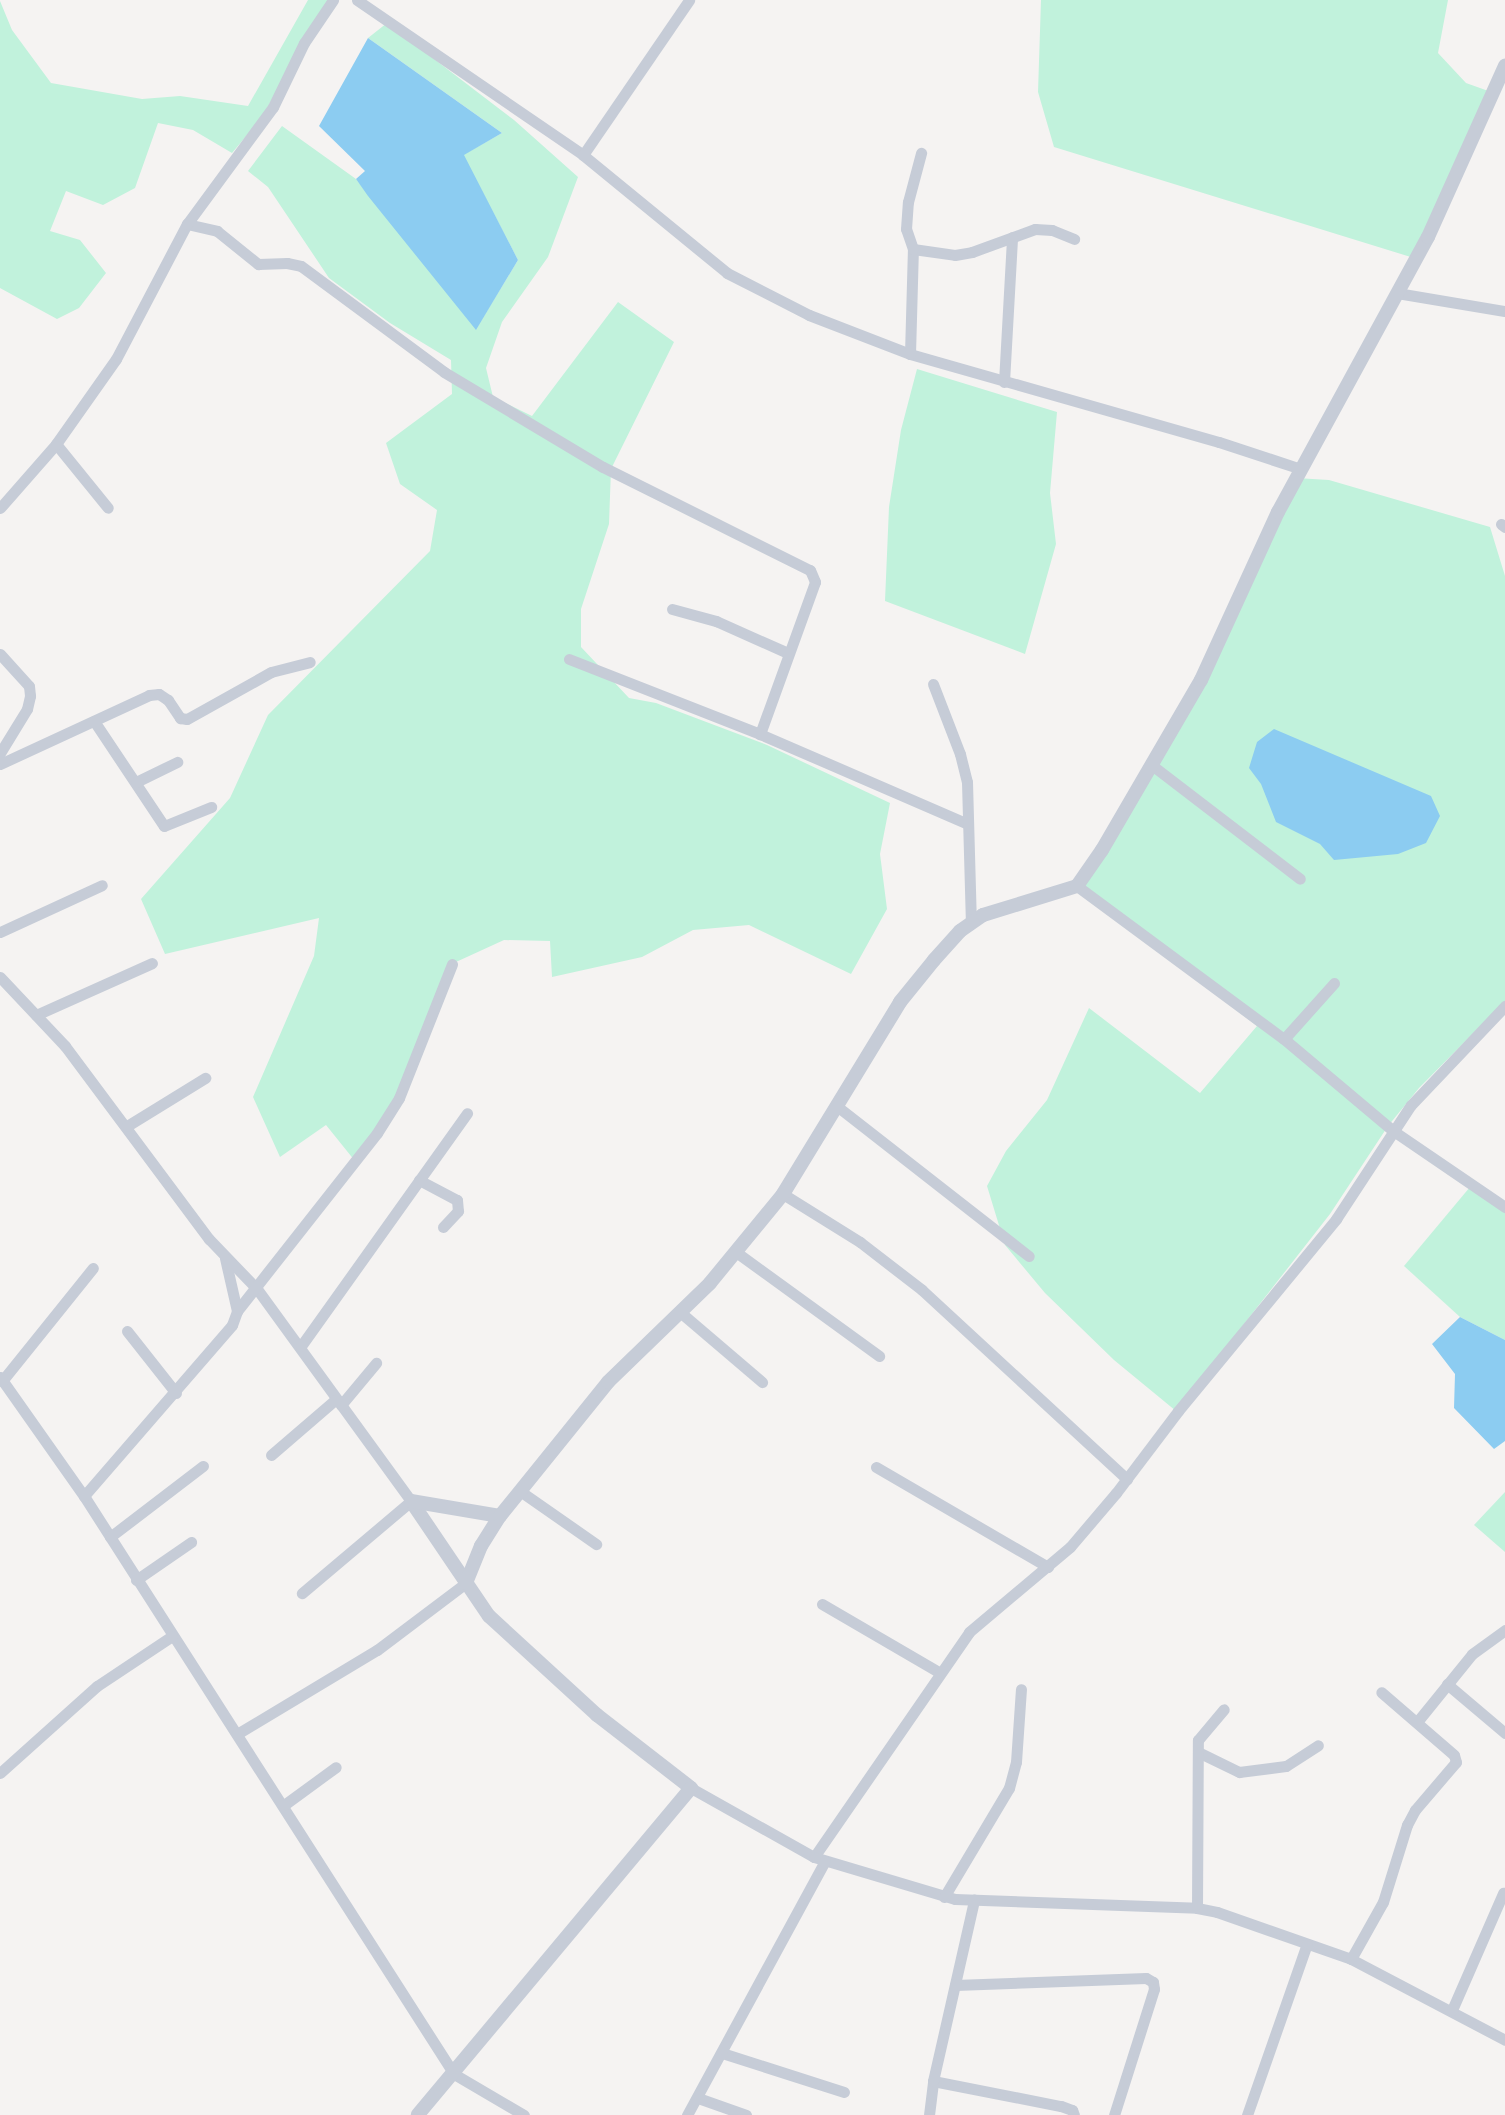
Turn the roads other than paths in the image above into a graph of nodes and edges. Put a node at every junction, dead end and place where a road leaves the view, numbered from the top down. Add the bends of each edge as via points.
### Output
1 (333, 0) edge
2 (357, 0) edge
3 (689, 0) edge
4 (1505, 66) edge
5 (921, 153) dead end
6 (583, 155) junction
7 (187, 224) junction
8 (1012, 237) junction
9 (1074, 239) dead end
10 (913, 249) junction
11 (1397, 293) junction
12 (1505, 311) edge
13 (910, 354) junction
14 (1004, 382) junction
15 (56, 444) junction
16 (1301, 469) junction
17 (0, 508) edge
18 (108, 508) dead end
19 (672, 609) dead end
20 (788, 653) junction
21 (0, 654) edge
22 (569, 659) dead end
23 (310, 662) dead end
24 (933, 684) dead end
25 (94, 721) junction
26 (760, 734) junction
27 (0, 753) edge
28 (177, 762) dead end
29 (0, 764) edge
30 (1153, 766) junction
31 (136, 782) junction
32 (211, 807) dead end
33 (966, 823) junction
34 (1300, 879) dead end
35 (102, 885) dead end
36 (1077, 886) junction
37 (971, 922) junction
38 (0, 932) edge
39 (152, 963) dead end
40 (452, 964) dead end
41 (0, 977) edge
42 (1334, 983) dead end
43 (1505, 1006) edge
44 (36, 1015) junction
45 (1284, 1039) junction
46 (205, 1078) dead end
47 (838, 1107) junction
48 (467, 1113) dead end
49 (127, 1126) junction
50 (1392, 1130) junction
51 (419, 1180) junction
52 (783, 1194) junction
53 (1505, 1207) edge
54 (443, 1227) dead end
55 (736, 1252) junction
56 (1029, 1256) dead end
57 (225, 1258) junction
58 (93, 1268) dead end
59 (257, 1289) junction
60 (237, 1311) junction
61 (680, 1312) junction
62 (127, 1331) dead end
63 (301, 1346) junction
64 (879, 1356) dead end
65 (376, 1363) dead end
66 (1, 1379) edge
67 (762, 1382) dead end
68 (176, 1393) junction
69 (338, 1402) junction
70 (271, 1455) dead end
71 (203, 1466) dead end
72 (876, 1467) dead end
73 (1127, 1479) junction
74 (520, 1491) junction
75 (84, 1496) junction
76 (411, 1501) junction
77 (500, 1516) junction
78 (110, 1537) junction
79 (191, 1542) dead end
80 (596, 1544) dead end
81 (1048, 1567) junction
82 (136, 1580) junction
83 (466, 1583) junction
84 (302, 1593) dead end
85 (822, 1604) dead end
86 (1505, 1630) edge
87 (172, 1636) junction
88 (939, 1672) junction
89 (1447, 1684) junction
90 (1021, 1689) dead end
91 (1381, 1692) dead end
92 (1224, 1709) dead end
93 (1417, 1722) junction
94 (1505, 1733) edge
95 (237, 1734) junction
96 (1318, 1745) dead end
97 (1198, 1752) junction
98 (336, 1767) dead end
99 (0, 1773) edge
100 (691, 1788) junction
101 (284, 1805) junction
102 (819, 1859) junction
103 (1503, 1893) edge
104 (944, 1897) junction
105 (974, 1900) junction
106 (1197, 1908) junction
107 (1307, 1944) junction
108 (1351, 1959) junction
109 (955, 1985) junction
110 (1452, 2010) junction
111 (1505, 2040) edge
112 (722, 2053) junction
113 (454, 2074) junction
114 (933, 2081) junction
115 (844, 2092) dead end
116 (698, 2098) junction
117 (418, 2115) edge
118 (524, 2115) edge
119 (687, 2115) edge
120 (746, 2115) edge
121 (929, 2115) edge
122 (1074, 2115) edge
123 (1114, 2115) edge
124 (1247, 2115) edge

1 - 7 street via 304,43 273,107
2 - 6 street
3 - 6 street
4 - 11 street
5 - 10 street via 908,202 906,229
6 - 13 street via 727,273 809,315
7 - 15 street via 116,359
7 - 20 street via 217,231 258,264 301,266 444,372 603,467 810,570 815,582
8 - 9 street via 1035,229
8 - 10 street via 955,255
8 - 14 street
10 - 13 street
11 - 12 street
11 - 16 street
13 - 14 street
14 - 16 street
15 - 17 street
15 - 18 street
16 - 30 street via 1201,680
19 - 20 street via 716,621
20 - 26 street
21 - 27 street via 29,686 30,696
22 - 26 street
23 - 25 street via 271,672 187,719 159,694
24 - 33 street via 967,782
25 - 29 street
25 - 31 street
26 - 33 street
28 - 31 street
30 - 34 street
30 - 36 street
31 - 32 street via 164,826
33 - 37 street
35 - 38 street
36 - 37 street
36 - 45 street
37 - 47 street via 900,1002
39 - 44 street
40 - 59 street via 399,1098
41 - 44 street
42 - 45 street
43 - 50 street
44 - 49 street
45 - 50 street
46 - 49 street
47 - 52 street
47 - 56 street
48 - 51 street
49 - 57 street
50 - 53 street
50 - 73 street via 1336,1219
51 - 54 street via 457,1200 458,1211
51 - 63 street
52 - 55 street
52 - 73 street via 860,1242 922,1290
55 - 61 street
55 - 64 street
57 - 59 street
57 - 60 street
58 - 66 street
59 - 60 street
59 - 63 street
60 - 68 street via 232,1325
61 - 67 street
61 - 74 street via 608,1382
62 - 68 street
63 - 69 street
65 - 69 street
66 - 75 street
68 - 75 street
69 - 70 street
69 - 76 street
71 - 78 street
72 - 81 street
73 - 81 street
74 - 77 street
74 - 80 street
75 - 78 street
76 - 77 street
76 - 83 street
76 - 84 street
77 - 83 street
78 - 82 street
79 - 82 street
81 - 88 street via 969,1632
82 - 87 street
83 - 95 street via 377,1650
83 - 100 street via 489,1616 562,1683
85 - 88 street
86 - 89 street via 1472,1654
87 - 95 street
87 - 99 street via 97,1686
88 - 102 street
89 - 93 street
89 - 94 street
90 - 104 street via 1009,1788
91 - 93 street
92 - 97 street via 1200,1735
93 - 108 street via 1456,1762 1407,1825 1380,1910
95 - 101 street
96 - 97 street via 1286,1766 1239,1772
97 - 106 street
98 - 101 street
100 - 102 street
100 - 113 street
101 - 113 street
102 - 104 street
102 - 112 street
103 - 110 street
104 - 105 street
105 - 106 street
105 - 109 street
106 - 107 street
107 - 108 street
107 - 124 street
108 - 110 street
109 - 114 street
109 - 123 street via 1146,1978 1153,1982
110 - 111 street
112 - 115 street
112 - 116 street
113 - 117 street
113 - 118 street
114 - 121 street
114 - 122 street via 1061,2106
116 - 119 street
116 - 120 street

